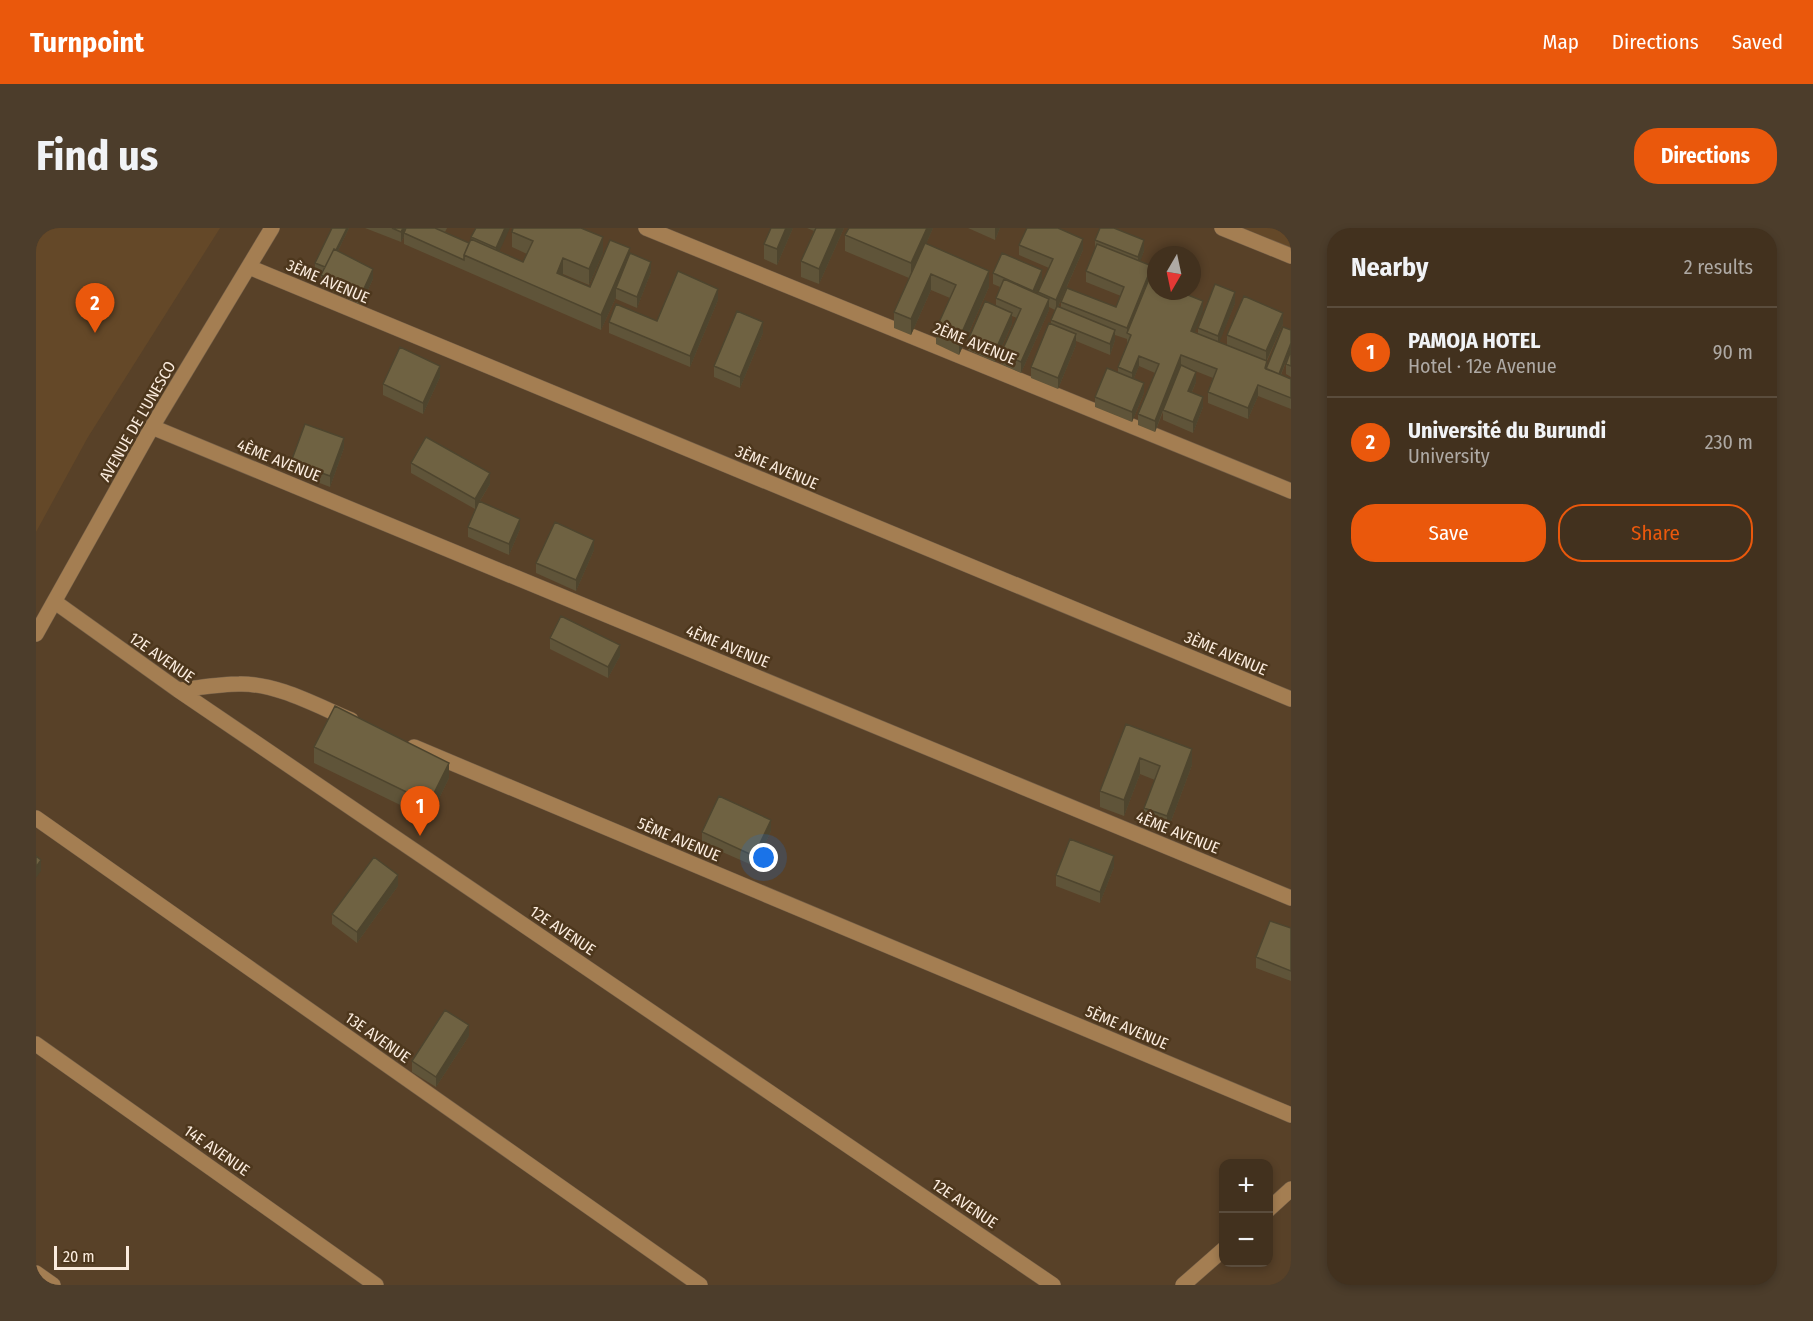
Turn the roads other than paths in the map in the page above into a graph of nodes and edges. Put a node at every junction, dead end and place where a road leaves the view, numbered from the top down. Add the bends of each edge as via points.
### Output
1 (272, 228) edge
2 (646, 228) edge
3 (1222, 228) edge
4 (1291, 256) edge
5 (249, 267) junction
6 (152, 427) junction
7 (1291, 491) edge
8 (55, 602) junction
9 (36, 634) edge
10 (178, 690) junction
11 (1291, 699) edge
12 (364, 726) edge
13 (397, 740) edge
14 (36, 818) edge
15 (1291, 898) edge
16 (36, 1044) edge
17 (1291, 1115) edge
18 (1291, 1189) edge
19 (1273, 1205) edge
20 (1273, 1206) edge
21 (1291, 1209) edge
22 (1219, 1253) edge
23 (36, 1273) edge
24 (1185, 1284) edge
25 (53, 1285) edge
26 (376, 1285) edge
27 (700, 1285) edge
28 (1053, 1285) edge

1 - 5 street, AVENUE DE L'UNESCO
2 - 7 street, 2ÈME AVENUE
3 - 4 street
5 - 6 street, AVENUE DE L'UNESCO
5 - 11 street, 3ÈME AVENUE
6 - 8 street, AVENUE DE L'UNESCO
6 - 15 street, 4ÈME AVENUE
8 - 9 street, AVENUE DE L'UNESCO
8 - 10 street, 12E AVENUE
10 - 12 street via 241,683 262,686
10 - 28 street, 12E AVENUE
13 - 17 street, 5ÈME AVENUE
14 - 27 street, 13E AVENUE
16 - 26 street, 14E AVENUE
18 - 19 street
20 - 21 street
22 - 24 street
23 - 25 street

